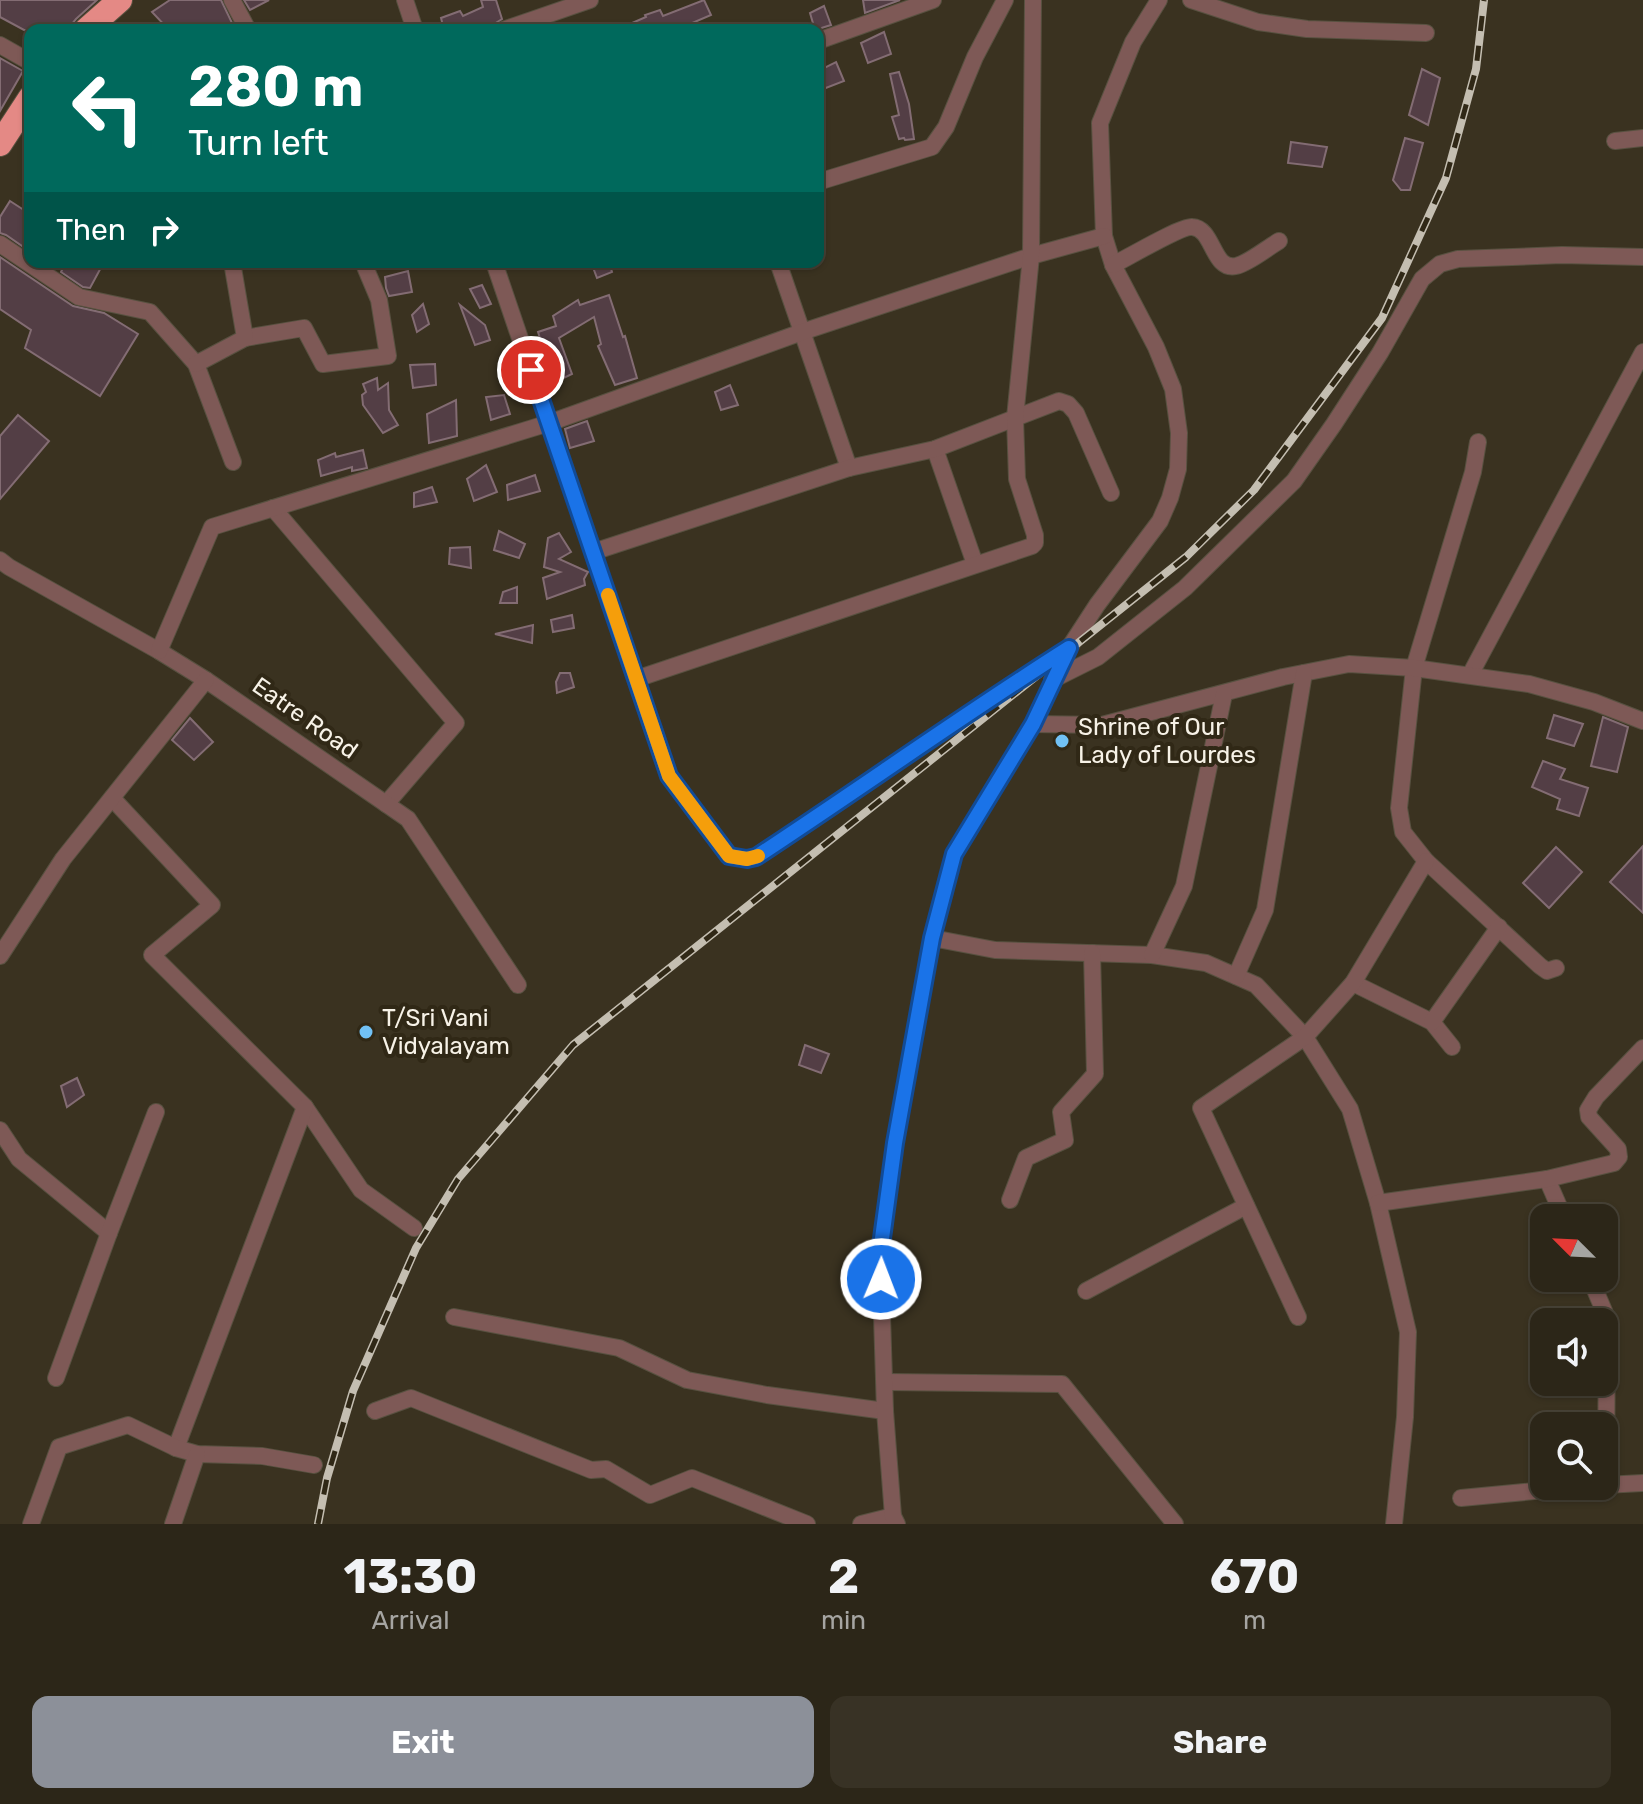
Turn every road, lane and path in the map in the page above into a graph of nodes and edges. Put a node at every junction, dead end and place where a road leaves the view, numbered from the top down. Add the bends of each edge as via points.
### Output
1 (120, 0) edge
2 (232, 0) edge
3 (405, 0) edge
4 (590, 0) edge
5 (933, 0) edge
6 (1005, 0) edge
7 (1033, 0) edge
8 (1159, 0) edge
9 (1191, 0) edge
10 (93, 24) edge
11 (245, 24) edge
12 (413, 24) edge
13 (520, 24) edge
14 (1426, 33) dead end
15 (824, 39) edge
16 (0, 45) edge
17 (24, 59) edge
18 (24, 107) edge
19 (1643, 138) edge
20 (1615, 141) dead end
21 (0, 144) edge
22 (824, 180) edge
23 (1104, 236) junction
24 (1279, 241) dead end
25 (0, 244) edge
26 (1031, 256) junction
27 (1643, 257) edge
28 (24, 260) edge
29 (1113, 265) junction
30 (36, 268) edge
31 (233, 268) edge
32 (366, 268) edge
33 (496, 268) edge
34 (780, 268) edge
35 (802, 332) junction
36 (245, 338) junction
37 (1643, 352) edge
38 (196, 364) junction
39 (1015, 418) junction
40 (549, 423) junction
41 (1478, 442) dead end
42 (935, 449) junction
43 (233, 462) dead end
44 (849, 468) junction
45 (1111, 493) dead end
46 (273, 508) junction
47 (593, 552) junction
48 (0, 560) edge
49 (975, 564) junction
50 (1069, 648) junction
51 (159, 651) junction
52 (1414, 668) junction
53 (1304, 673) junction
54 (1470, 675) junction
55 (636, 679) junction
56 (206, 680) junction
57 (1052, 680) junction
58 (1224, 694) junction
59 (1643, 721) edge
60 (1033, 724) junction
61 (112, 798) junction
62 (386, 804) junction
63 (1426, 861) junction
64 (1499, 927) junction
65 (932, 938) junction
66 (1092, 953) junction
67 (1152, 955) junction
68 (0, 956) edge
69 (1556, 968) dead end
70 (1236, 976) junction
71 (1353, 983) junction
72 (518, 985) dead end
73 (1432, 1022) junction
74 (1305, 1037) junction
75 (1452, 1047) dead end
76 (1643, 1048) edge
77 (305, 1107) junction
78 (156, 1112) dead end
79 (0, 1130) edge
80 (1547, 1179) junction
81 (1010, 1200) dead end
82 (1378, 1203) junction
83 (1558, 1204) edge
84 (1246, 1206) junction
85 (414, 1228) dead end
86 (109, 1233) junction
87 (1086, 1291) dead end
88 (1596, 1292) edge
89 (454, 1317) dead end
90 (1298, 1317) dead end
91 (56, 1378) dead end
92 (885, 1382) junction
93 (375, 1411) dead end
94 (885, 1411) junction
95 (1606, 1412) edge
96 (176, 1448) junction
97 (197, 1454) junction
98 (314, 1465) dead end
99 (1643, 1483) edge
100 (1618, 1484) edge
101 (1530, 1491) edge
102 (1461, 1498) dead end
103 (895, 1520) edge
104 (31, 1524) edge
105 (173, 1524) edge
106 (807, 1524) edge
107 (861, 1524) edge
108 (1175, 1524) edge
109 (1394, 1524) edge

1 - 10 highway
2 - 11 street
3 - 12 street
4 - 13 street
5 - 15 street
6 - 22 street via 932,147
7 - 26 street
8 - 23 street via 1133,42 1100,123
9 - 14 street via 1258,22 1307,29
16 - 17 street
18 - 21 highway
19 - 20 street
23 - 26 street
23 - 29 street
24 - 29 street via 1238,266 1229,266 1205,234 1190,227
25 - 28 street
26 - 35 street
26 - 39 street
27 - 57 street via 1562,255 1440,264 1422,279 1380,353 1294,481 1185,588 1098,657
29 - 50 street via 1173,389 1178,469 1160,521
30 - 38 street via 79,297 150,312
31 - 36 street
32 - 36 street via 379,300 388,356 323,364 304,328
33 - 40 street
34 - 35 street
35 - 40 street
35 - 44 street
36 - 38 street
37 - 54 street
38 - 43 street
39 - 42 street
39 - 45 street via 1059,401 1068,404
39 - 49 street via 1017,479 1035,543
40 - 46 street
40 - 47 street
41 - 52 street
42 - 44 street
42 - 49 street
44 - 47 street
46 - 51 street via 212,527
46 - 62 street via 456,723
47 - 55 street
48 - 51 street, Eatre Road
49 - 55 street
50 - 55 street via 747,859 729,856 669,776
50 - 57 street
51 - 56 street, Eatre Road
52 - 53 street via 1349,664
52 - 54 street
52 - 63 street via 1399,808 1403,832
53 - 58 street
53 - 70 street via 1265,910
54 - 59 street via 1529,684
56 - 61 street
56 - 62 street, Eatre Road
57 - 60 street
58 - 60 street via 1102,725
58 - 67 street via 1184,886
60 - 65 street via 954,854
61 - 68 street via 63,859
61 - 77 street via 212,905 152,955
62 - 72 street, Eatre Road via 408,819
63 - 64 street
63 - 71 street
64 - 69 street via 1540,966 1547,971
64 - 73 street
65 - 66 street via 995,950
65 - 92 street via 880,1253
66 - 67 street
66 - 81 street via 1095,1074 1061,1112 1065,1140 1026,1158
67 - 70 street via 1206,963
70 - 74 street via 1256,985
71 - 73 street
71 - 74 street
73 - 75 street
74 - 82 street via 1350,1109
74 - 84 street via 1201,1108
76 - 80 street via 1588,1110 1619,1157 1614,1163
77 - 85 street via 361,1190
77 - 96 street
78 - 86 street
79 - 86 street via 19,1159
80 - 82 street
80 - 83 street
82 - 109 street via 1408,1332
84 - 87 street
84 - 90 street
86 - 91 street
88 - 95 street via 1607,1318
89 - 94 street via 619,1348 687,1380
92 - 94 street
92 - 108 street via 1062,1384
93 - 106 street via 411,1398 591,1470 606,1469 650,1495 692,1478
94 - 103 street
96 - 97 street
96 - 104 street via 128,1425 59,1447
97 - 98 street via 262,1456
97 - 105 street
99 - 100 street
101 - 102 street
103 - 107 street

